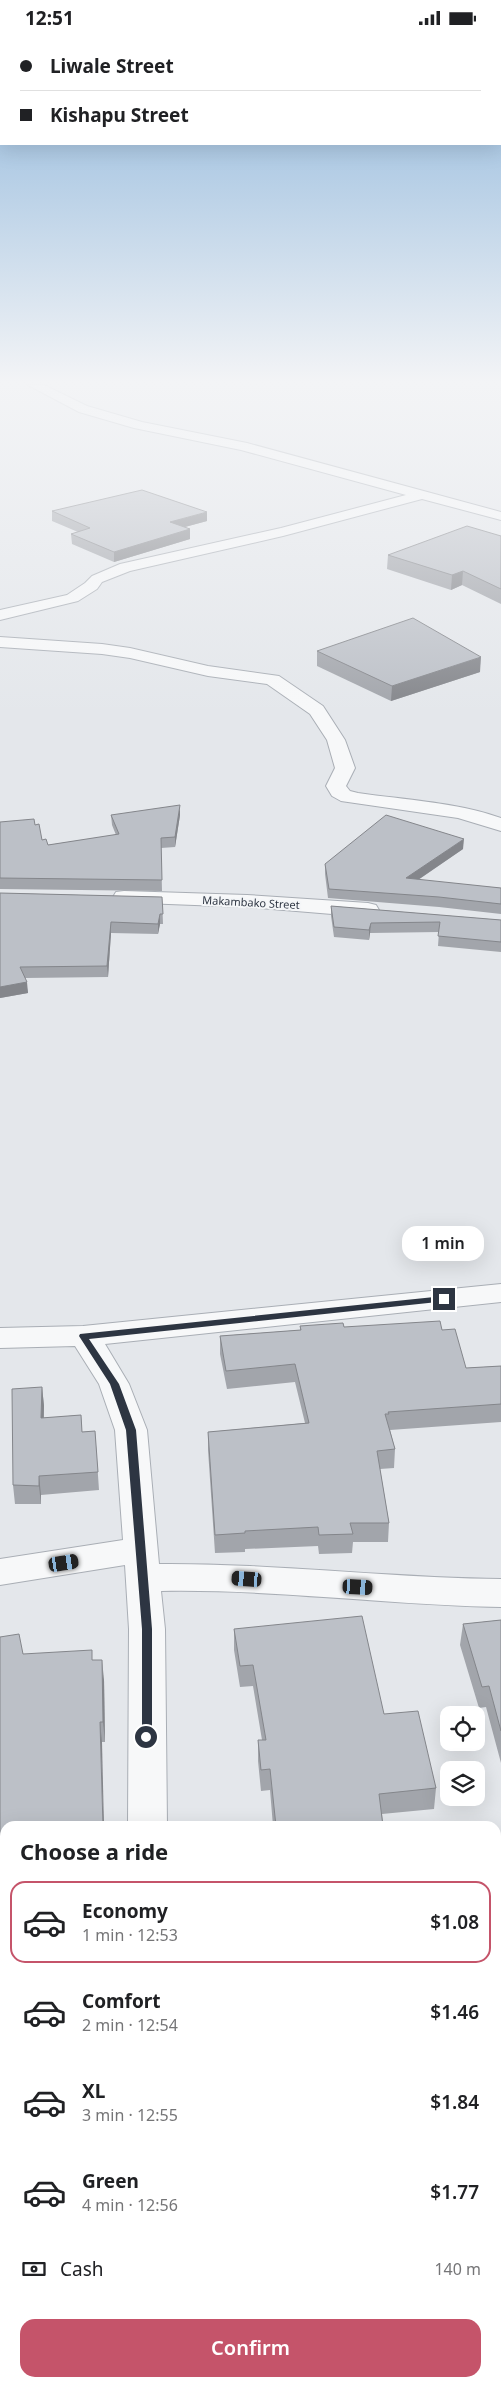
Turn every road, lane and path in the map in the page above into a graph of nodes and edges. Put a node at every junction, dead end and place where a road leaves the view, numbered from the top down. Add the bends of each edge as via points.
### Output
1 (421, 495) edge
2 (427, 495) edge
3 (501, 516) edge
4 (0, 615) edge
5 (0, 642) edge
6 (501, 825) edge
7 (108, 897) edge
8 (389, 911) edge
9 (501, 1293) edge
10 (83, 1336) junction
11 (0, 1338) edge
12 (142, 1564) junction
13 (0, 1572) edge
14 (501, 1593) edge
15 (147, 1821) edge

1 - 4 street via 283,532 125,567 98,579 72,598
2 - 3 street
5 - 6 street via 102,649 273,681 317,710 336,740 345,769 336,786 338,792 362,800 468,814
7 - 8 street, Makambako Street via 247,901
9 - 10 street
10 - 11 street
10 - 12 street via 114,1384 131,1430
12 - 13 street
12 - 14 street via 211,1577
12 - 15 street via 147,1629

